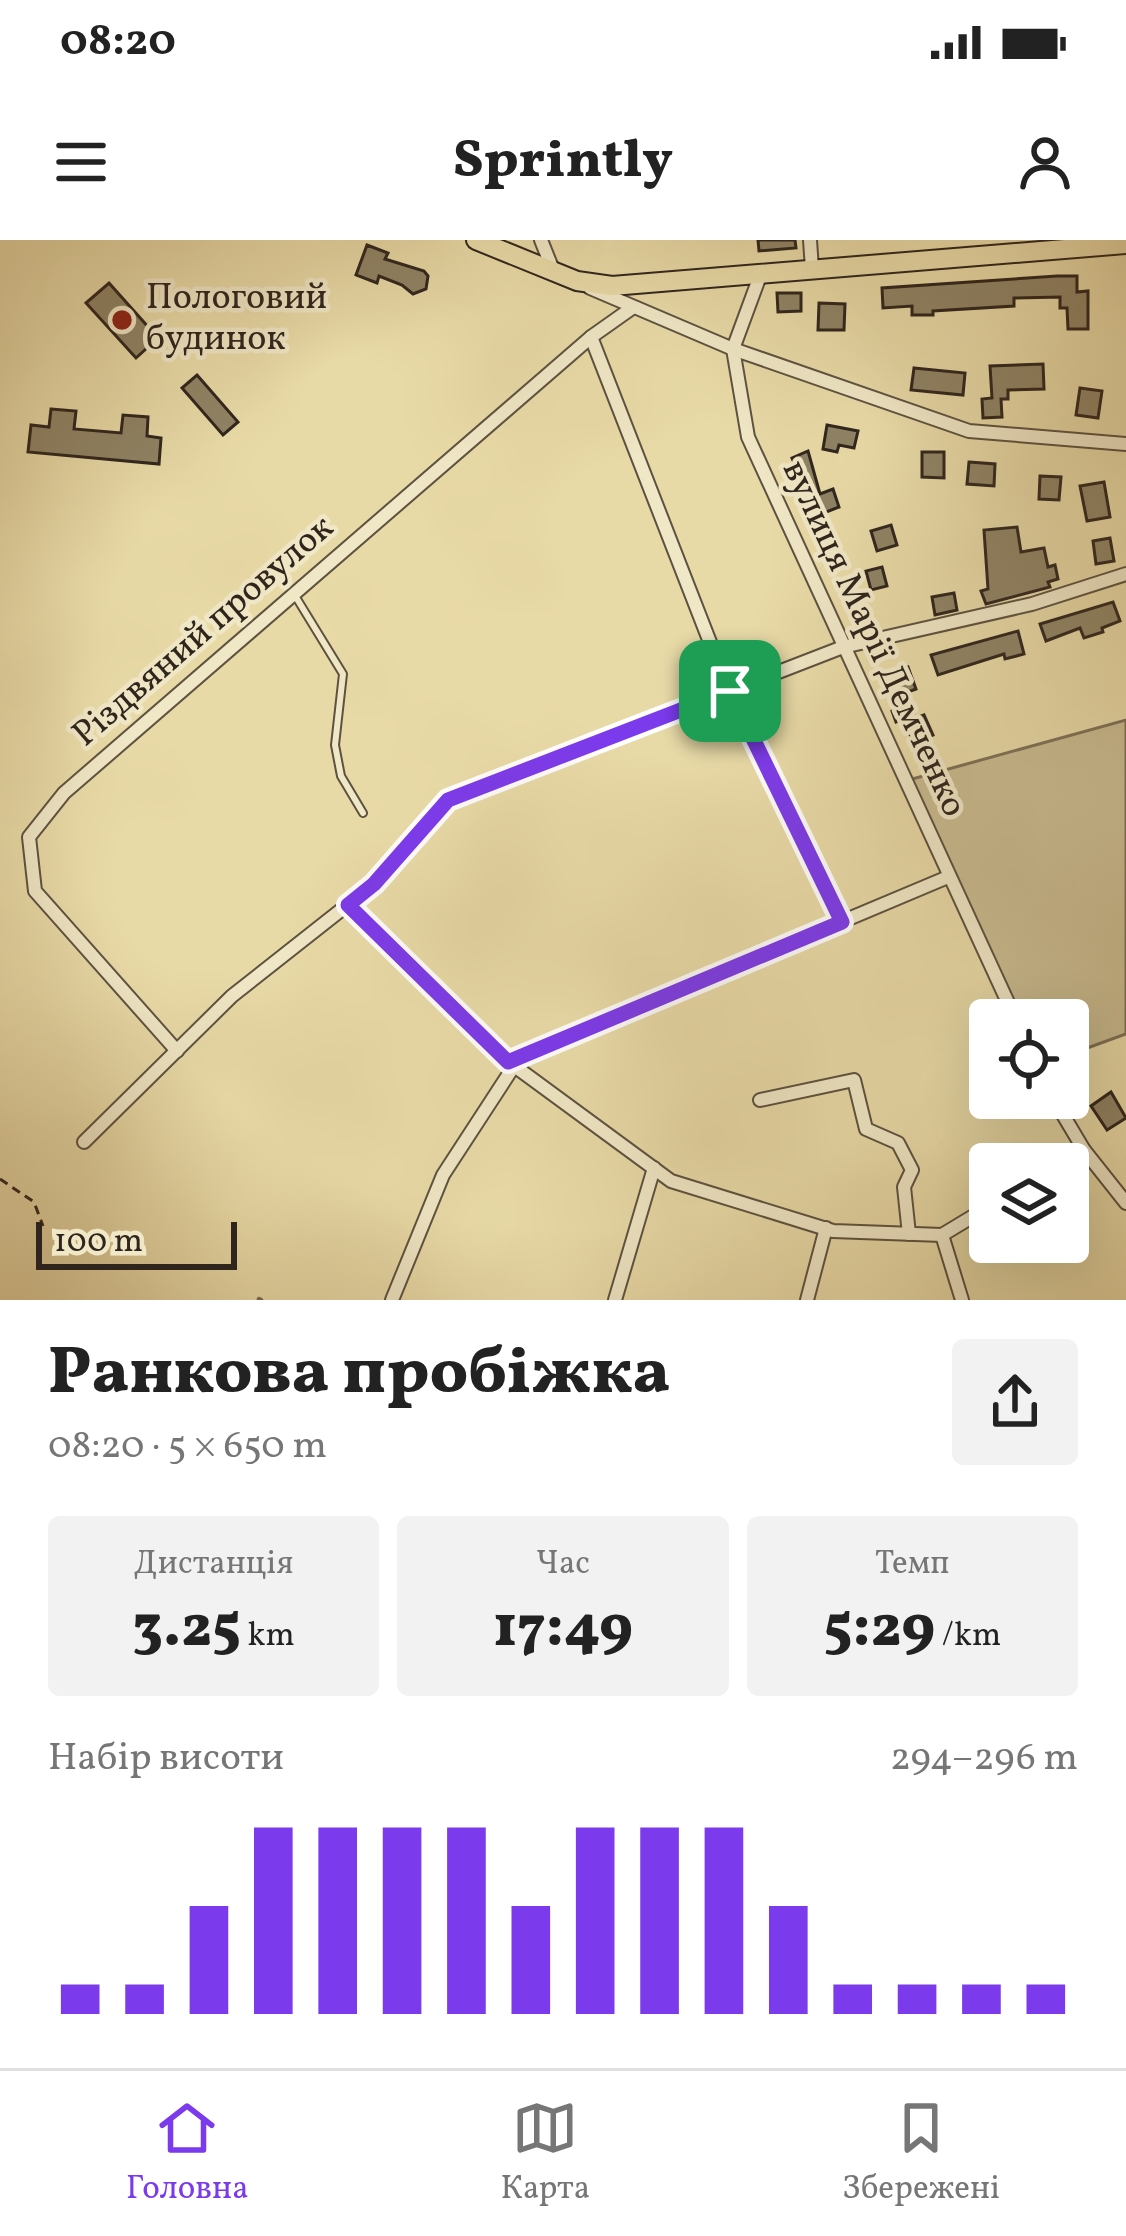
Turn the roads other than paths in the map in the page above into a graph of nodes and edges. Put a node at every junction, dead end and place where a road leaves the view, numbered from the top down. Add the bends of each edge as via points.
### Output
1 (476, 240) edge
2 (541, 240) edge
3 (810, 240) edge
4 (1126, 244) edge
5 (812, 269) junction
6 (553, 270) junction
7 (761, 273) junction
8 (577, 281) junction
9 (632, 308) junction
10 (591, 337) junction
11 (733, 349) junction
12 (1126, 444) edge
13 (1126, 574) edge
14 (294, 594) junction
15 (843, 647) junction
16 (730, 691) junction
17 (363, 813) dead end
18 (949, 877) junction
19 (348, 905) junction
20 (842, 922) junction
21 (1006, 999) edge
22 (177, 1051) junction
23 (511, 1064) junction
24 (760, 1100) dead end
25 (84, 1142) dead end
26 (1089, 1156) edge
27 (654, 1168) junction
28 (1126, 1203) edge
29 (969, 1219) edge
30 (826, 1228) junction
31 (909, 1234) junction
32 (942, 1235) junction
33 (392, 1300) edge
34 (615, 1300) edge
35 (806, 1300) edge
36 (962, 1300) edge

1 - 6 main road
2 - 6 street
3 - 5 street
4 - 5 main road
5 - 7 main road
6 - 8 main road
7 - 8 main road via 612,286
7 - 11 street, вулиця Марії Демченко
8 - 9 street
9 - 10 street, Різдвяний провулок
9 - 11 street
10 - 14 street, Різдвяний провулок
10 - 16 street
11 - 12 street via 970,431
11 - 15 street, вулиця Марії Демченко via 748,437
13 - 15 street
14 - 17 lane via 343,674 334,746
14 - 22 street, Різдвяний провулок via 64,793 29,837 35,891
15 - 16 street
15 - 18 street, вулиця Марії Демченко
16 - 19 street via 448,800
16 - 20 street
18 - 20 street
18 - 21 street, вулиця Марії Демченко
19 - 22 street via 232,996
19 - 23 street
20 - 23 street
22 - 25 street
23 - 27 street
23 - 33 street via 443,1175
24 - 31 street via 854,1080 866,1129 898,1143 912,1170 904,1187
26 - 28 street
27 - 30 street via 671,1181
27 - 34 street
29 - 32 street
30 - 31 street
30 - 35 street
31 - 32 street
32 - 36 street

